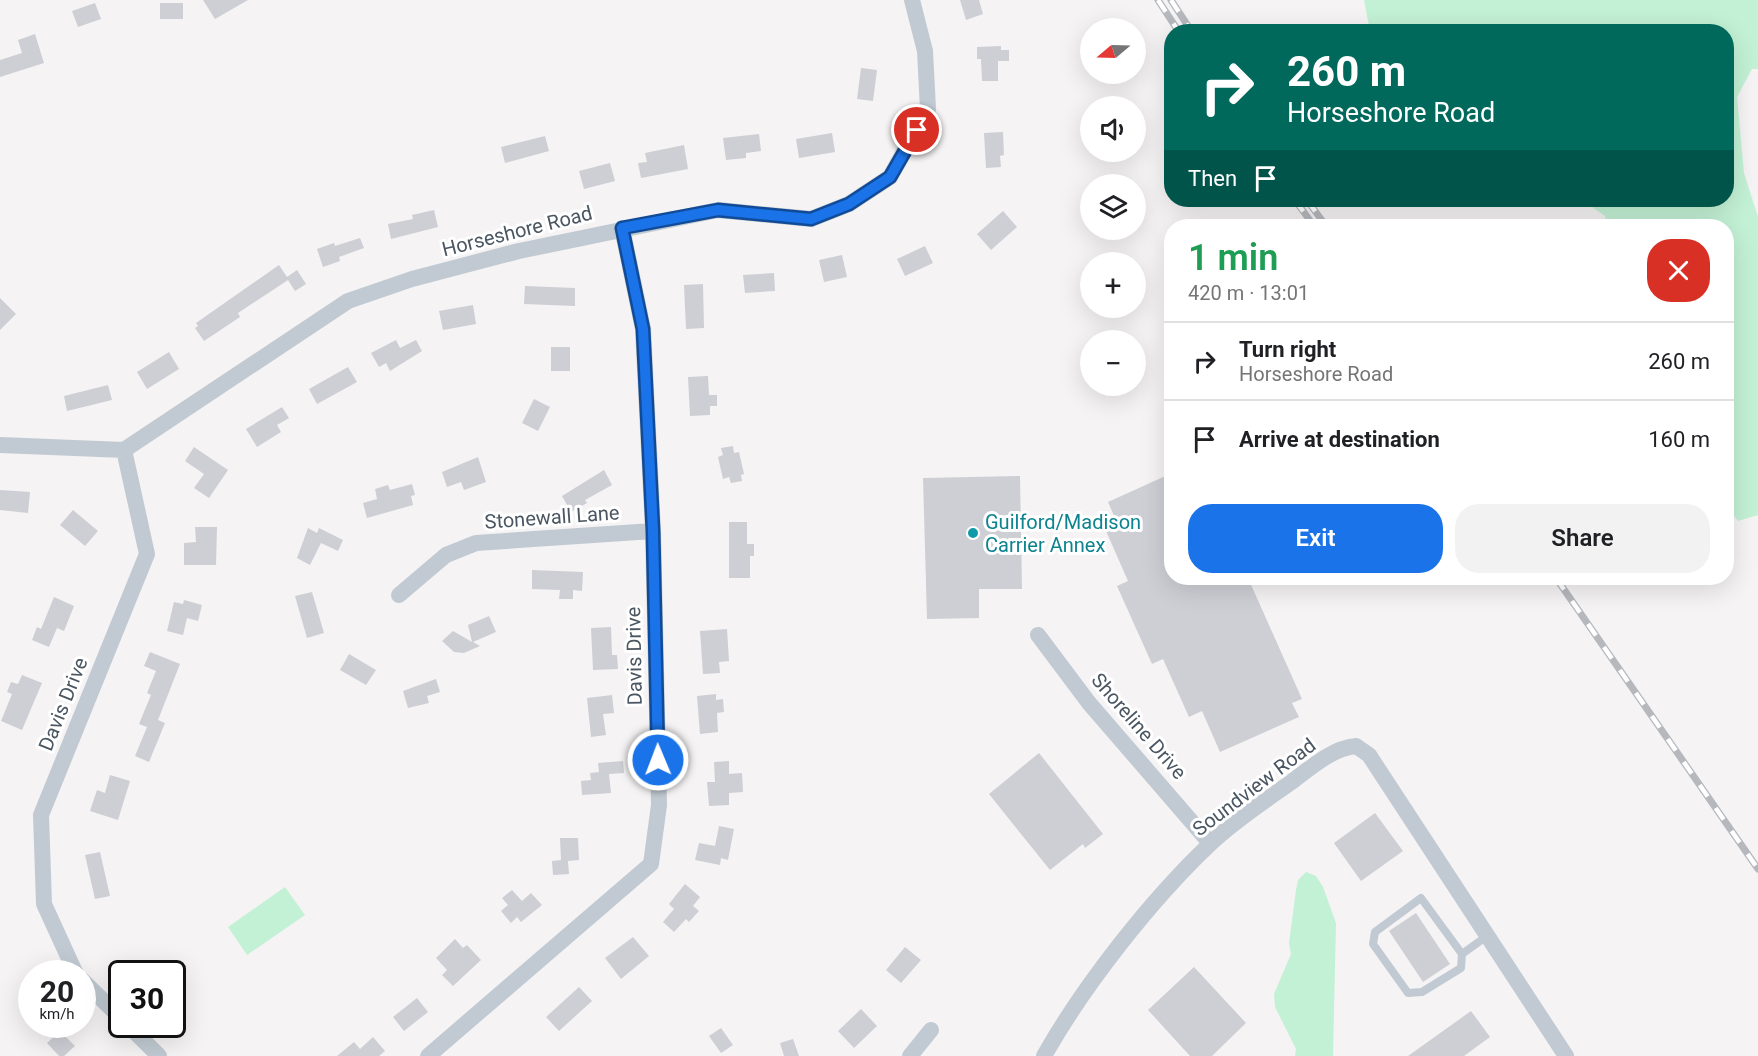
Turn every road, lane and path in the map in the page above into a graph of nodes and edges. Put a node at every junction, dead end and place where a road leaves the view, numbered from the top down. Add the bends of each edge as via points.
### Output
1 (912, 0) edge
2 (622, 228) junction
3 (0, 445) edge
4 (123, 450) junction
5 (653, 531) junction
6 (399, 595) dead end
7 (1038, 635) dead end
8 (1210, 843) junction
9 (1487, 936) junction
10 (1462, 954) junction
11 (70, 960) edge
12 (96, 994) edge
13 (108, 1005) edge
14 (931, 1030) dead end
15 (141, 1038) edge
16 (159, 1056) edge
17 (428, 1056) edge
18 (910, 1056) edge
19 (1044, 1056) edge
20 (1566, 1056) edge

1 - 2 street, Horseshore Road via 925,51 928,110 890,177 849,204 811,219 718,210
2 - 4 street, Horseshore Road via 412,279 348,302
2 - 5 street, Davis Drive via 643,329
3 - 4 street
4 - 11 street, Davis Drive via 147,554 41,815 44,904
5 - 6 street, Stonewall Lane via 476,543 446,555
5 - 17 street, Davis Drive via 659,805 651,864
7 - 8 street, Shoreline Drive via 1089,703
8 - 9 street, Soundview Road via 1337,751 1361,747
8 - 19 street, Soundview Road via 1138,924 1065,1019
9 - 10 lane
9 - 20 street, Soundview Road
10 - 10 lane via 1421,898 1375,932 1373,944 1408,993 1422,992 1461,968
12 - 13 street
14 - 18 street
15 - 16 street

